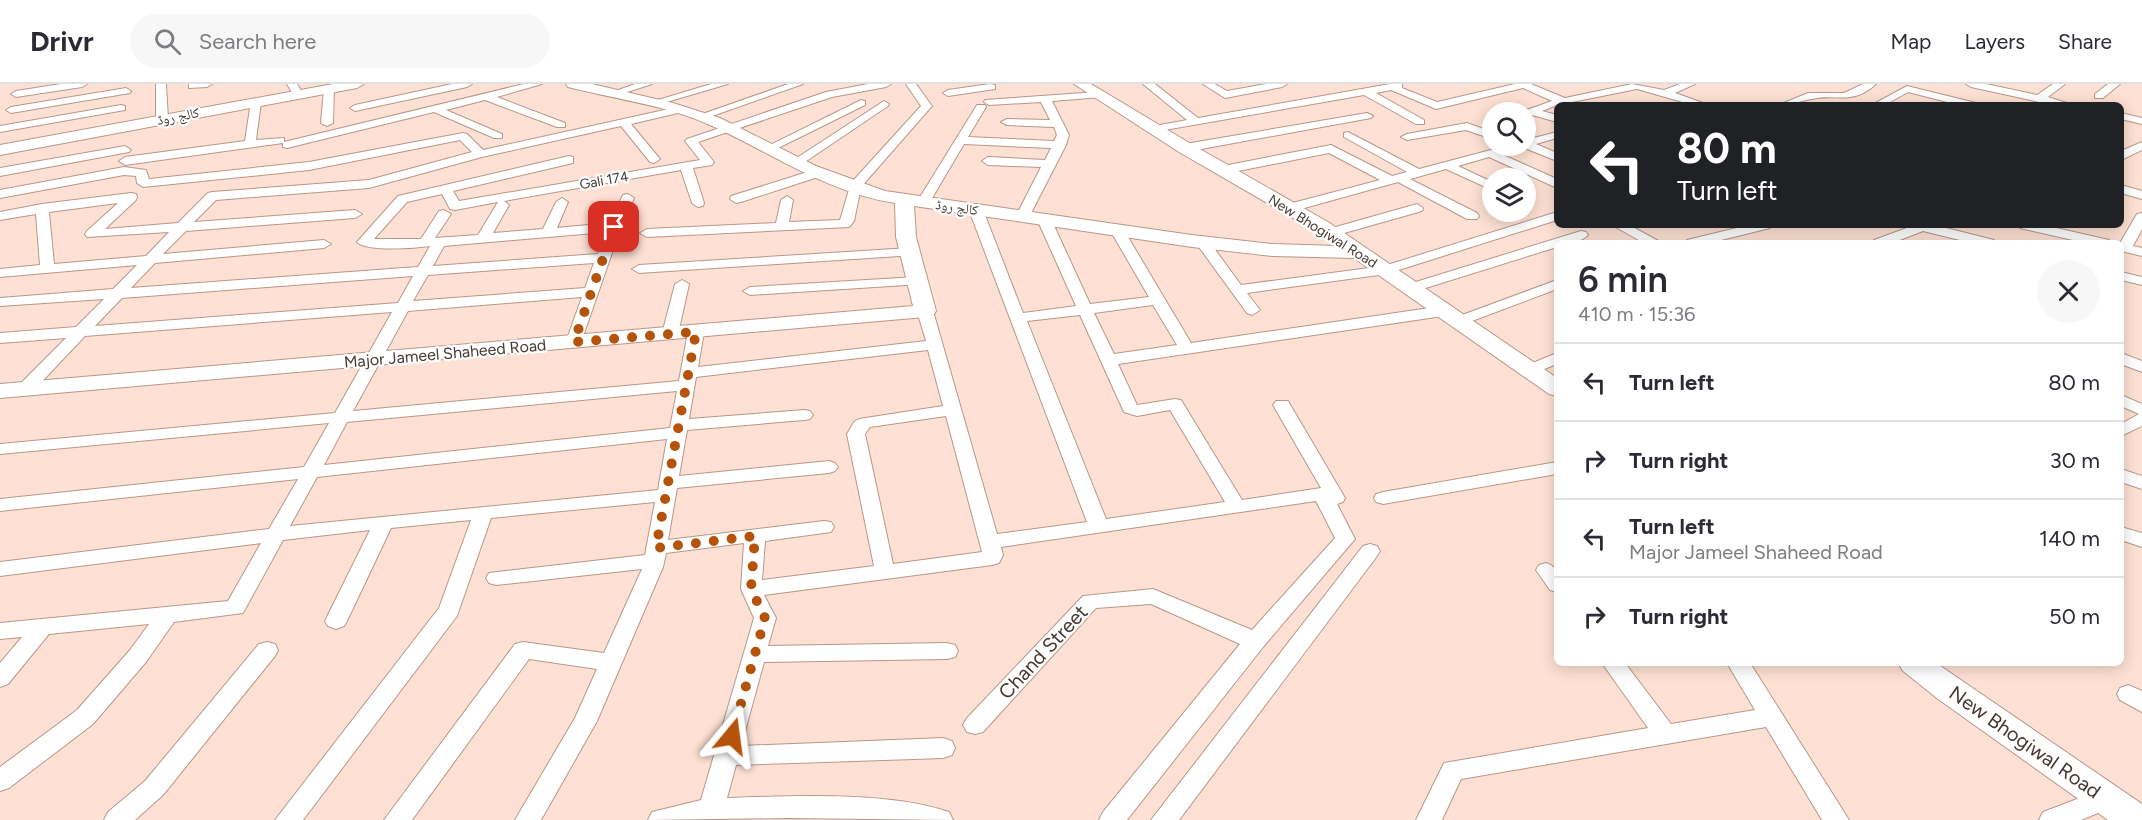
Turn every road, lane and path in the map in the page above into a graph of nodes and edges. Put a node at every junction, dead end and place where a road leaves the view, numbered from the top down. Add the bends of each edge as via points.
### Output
1 (82, 84) edge
2 (161, 84) edge
3 (207, 84) edge
4 (357, 84) edge
5 (467, 84) edge
6 (537, 84) edge
7 (573, 84) edge
8 (646, 84) edge
9 (723, 84) edge
10 (798, 84) edge
11 (886, 84) edge
12 (911, 84) edge
13 (1081, 84) edge
14 (1148, 84) edge
15 (1208, 84) edge
16 (1282, 84) edge
17 (1690, 84) edge
18 (1871, 84) edge
19 (1965, 84) edge
20 (1971, 84) edge
21 (2060, 84) edge
22 (2115, 84) edge
23 (990, 85) edge
24 (1397, 85) edge
25 (193, 86) dead end
26 (1586, 87) dead end
27 (295, 89) edge
28 (329, 89) junction
29 (126, 91) dead end
30 (14, 92) edge
31 (1365, 92) junction
32 (615, 93) junction
33 (948, 93) dead end
34 (1665, 93) junction
35 (1601, 94) junction
36 (1098, 95) junction
37 (2099, 96) dead end
38 (487, 97) junction
39 (1940, 97) junction
40 (1046, 98) junction
41 (2039, 99) junction
42 (1005, 101) junction
43 (256, 102) junction
44 (1564, 102) joint
45 (1694, 102) edge
46 (1792, 102) edge
47 (1883, 102) edge
48 (1960, 102) edge
49 (2054, 102) edge
50 (653, 103) junction
51 (861, 103) dead end
52 (884, 104) dead end
53 (1554, 105) edge
54 (121, 108) dead end
55 (355, 108) dead end
56 (435, 109) junction
57 (678, 110) junction
58 (1536, 110) edge
59 (7, 112) edge
60 (1536, 114) edge
61 (1367, 116) dead end
62 (700, 117) junction
63 (2124, 117) edge
64 (1554, 118) edge
65 (162, 119) junction
66 (1195, 121) junction
67 (2142, 121) edge
68 (1007, 122) dead end
69 (1420, 122) dead end
70 (327, 123) dead end
71 (626, 123) junction
72 (375, 124) junction
73 (1059, 124) junction
74 (126, 126) junction
75 (3, 128) edge
76 (730, 129) junction
77 (1153, 129) junction
78 (557, 131) junction
79 (1482, 132) edge
80 (1348, 135) dead end
81 (498, 136) dead end
82 (1407, 137) dead end
83 (406, 140) dead end
84 (961, 140) junction
85 (2124, 141) edge
86 (250, 144) junction
87 (0, 145) edge
88 (1060, 145) junction
89 (2142, 146) edge
90 (1185, 148) junction
91 (1536, 148) edge
92 (768, 149) junction
93 (0, 150) edge
94 (480, 154) junction
95 (1482, 155) edge
96 (2124, 155) edge
97 (1496, 156) edge
98 (1554, 156) edge
99 (654, 159) dead end
100 (125, 160) junction
101 (988, 160) dead end
102 (795, 163) junction
103 (1050, 164) junction
104 (1448, 165) junction
105 (686, 166) junction
106 (1223, 170) junction
107 (0, 172) edge
108 (577, 172) junction
109 (817, 173) junction
110 (1417, 173) junction
111 (1394, 179) junction
112 (1482, 181) edge
113 (1554, 183) edge
114 (855, 186) junction
115 (444, 188) junction
116 (2124, 190) edge
117 (0, 195) edge
118 (2142, 195) edge
119 (628, 198) dead end
120 (736, 199) dead end
121 (787, 200) dead end
122 (914, 201) junction
123 (562, 202) dead end
124 (698, 203) dead end
125 (503, 205) dead end
126 (42, 208) junction
127 (1290, 208) junction
128 (1417, 208) dead end
129 (976, 210) junction
130 (355, 214) dead end
131 (444, 214) dead end
132 (0, 216) edge
133 (1023, 216) junction
134 (1472, 216) dead end
135 (1554, 217) edge
136 (2142, 217) edge
137 (1044, 219) junction
138 (182, 227) junction
139 (614, 227) junction
140 (782, 227) junction
141 (1625, 228) edge
142 (1753, 228) edge
143 (1920, 228) edge
144 (1933, 228) edge
145 (2063, 229) edge
146 (1117, 230) junction
147 (548, 233) junction
148 (647, 233) dead end
149 (1330, 233) junction
150 (1581, 235) dead end
151 (483, 238) junction
152 (1565, 240) edge
153 (1649, 240) edge
154 (1704, 240) edge
155 (1887, 240) edge
156 (1978, 240) edge
157 (2095, 240) edge
158 (432, 243) junction
159 (1203, 243) junction
160 (1554, 243) edge
161 (324, 244) dead end
162 (2124, 245) edge
163 (2124, 247) edge
164 (910, 252) junction
165 (1359, 252) junction
166 (2142, 252) edge
167 (604, 258) junction
168 (151, 259) junction
169 (47, 268) junction
170 (639, 269) dead end
171 (1386, 270) junction
172 (422, 271) junction
173 (0, 273) edge
174 (2124, 276) edge
175 (917, 281) junction
176 (2142, 281) edge
177 (681, 284) dead end
178 (1554, 285) edge
179 (1411, 288) junction
180 (1238, 290) junction
181 (750, 291) dead end
182 (592, 292) junction
183 (118, 293) junction
184 (1158, 300) junction
185 (0, 302) edge
186 (402, 305) junction
187 (1086, 310) junction
188 (1252, 310) dead end
189 (925, 311) junction
190 (1451, 316) junction
191 (1018, 318) junction
192 (82, 331) junction
193 (696, 332) junction
194 (670, 334) junction
195 (0, 338) edge
196 (574, 342) junction
197 (934, 345) junction
198 (1186, 348) junction
199 (375, 358) junction
200 (1554, 359) edge
201 (2124, 359) edge
202 (1109, 360) junction
203 (2142, 367) edge
204 (1529, 370) junction
205 (691, 379) junction
206 (1554, 387) edge
207 (26, 389) junction
208 (0, 391) edge
209 (2124, 401) edge
210 (1282, 405) dead end
211 (952, 410) junction
212 (2142, 410) edge
213 (804, 415) dead end
214 (341, 418) junction
215 (2142, 419) edge
216 (2124, 428) edge
217 (678, 429) junction
218 (0, 449) edge
219 (829, 467) dead end
220 (1554, 469) edge
221 (311, 471) junction
222 (2124, 476) edge
223 (2142, 483) edge
224 (667, 489) junction
225 (1331, 495) junction
226 (1383, 498) dead end
227 (0, 505) edge
228 (1237, 507) junction
229 (483, 512) junction
230 (384, 522) junction
231 (824, 527) dead end
232 (1100, 527) junction
233 (276, 534) junction
234 (2124, 534) edge
235 (755, 536) junction
236 (2142, 540) edge
237 (990, 542) junction
238 (1370, 551) dead end
239 (655, 554) junction
240 (0, 569) edge
241 (885, 572) junction
242 (495, 578) dead end
243 (751, 589) junction
244 (168, 614) junction
245 (336, 621) dead end
246 (43, 627) junction
247 (0, 631) edge
248 (1255, 641) junction
249 (267, 650) dead end
250 (947, 651) dead end
251 (755, 654) junction
252 (610, 663) junction
253 (1616, 666) edge
254 (1740, 666) edge
255 (1918, 666) edge
256 (0, 678) edge
257 (1772, 717) junction
258 (975, 725) dead end
259 (1665, 734) junction
260 (943, 748) dead end
261 (726, 756) junction
262 (0, 781) edge
263 (2106, 799) junction
264 (711, 809) junction
265 (802, 814) edge
266 (117, 820) edge
267 (288, 820) edge
268 (397, 820) edge
269 (528, 820) edge
270 (661, 820) edge
271 (940, 820) edge
272 (1112, 820) edge
273 (1164, 820) edge
274 (1429, 820) edge
275 (1836, 820) edge
276 (2052, 820) edge
277 (2136, 820) edge

1 - 30 street
2 - 65 street
3 - 25 street
4 - 28 street, کالج روڈ
5 - 55 street
6 - 38 street
7 - 32 street, کالج روڈ
8 - 32 street
9 - 50 street
10 - 62 street
11 - 76 street via 830,94
12 - 114 street via 927,106
13 - 36 street, New Bhogiwal Road
14 - 66 street
15 - 16 street via 1225,95
17 - 34 street
18 - 46 street via 1846,96 1812,95
19 - 39 street
20 - 41 street
21 - 41 street
22 - 37 street
23 - 33 street
23 - 42 street
24 - 31 street
24 - 44 street via 1436,106 1524,85
26 - 35 street
27 - 28 street, کالج روڈ
27 - 43 street, کالج روڈ
28 - 70 street
29 - 59 street
30 - 59 street
31 - 66 street
31 - 69 street
32 - 50 street, کالج روڈ
34 - 35 street via 1642,86
34 - 45 street
35 - 44 street
36 - 40 street
36 - 77 street, New Bhogiwal Road
38 - 56 street
38 - 78 street
39 - 47 street via 1907,89
39 - 48 street
40 - 42 street
40 - 73 street
41 - 49 street
42 - 84 street via 985,104
43 - 65 street, کالج روڈ
43 - 86 street
50 - 57 street, کالج روڈ
51 - 92 street
52 - 102 street
53 - 58 street
54 - 75 street
56 - 72 street
56 - 81 street
57 - 62 street, کالج روڈ
57 - 71 street
59 - 75 street
60 - 64 street
61 - 90 street
62 - 76 street, کالج روڈ
63 - 67 street
65 - 74 street, کالج روڈ
66 - 77 street
68 - 73 street
71 - 78 street
71 - 99 street
72 - 83 street
72 - 86 street via 284,142
73 - 88 street via 1063,135
74 - 93 street, کالج روڈ
74 - 100 street
75 - 87 street
76 - 92 street, کالج روڈ
76 - 105 street, Gali 174 via 691,141 708,162
77 - 90 street, New Bhogiwal Road
78 - 94 street
78 - 108 street
79 - 82 street via 1467,126
80 - 110 street
84 - 88 street
84 - 122 street
85 - 89 street
86 - 100 street
88 - 103 street
89 - 96 street
90 - 106 street, New Bhogiwal Road
91 - 98 street
92 - 102 street, کالج روڈ
94 - 100 street via 463,136 309,166 143,183 142,172
94 - 138 street via 369,184 212,196
95 - 104 street
97 - 113 street
100 - 107 street
100 - 117 street
101 - 103 street
102 - 109 street, کالج روڈ
103 - 133 street
104 - 110 street
104 - 112 street
105 - 108 street, Gali 174
105 - 124 street
106 - 111 street via 1332,149
106 - 127 street, New Bhogiwal Road
108 - 115 street
108 - 115 street, Gali 174 via 455,206
109 - 114 street, کالج روڈ
109 - 120 street
110 - 111 street
111 - 127 street
111 - 134 street
114 - 122 street, کالج روڈ via 882,196
114 - 140 street via 844,224
115 - 158 street via 403,199 364,242
116 - 118 street
119 - 139 street
121 - 140 street
122 - 129 street, کالج روڈ
122 - 164 street via 906,237
123 - 147 street
125 - 151 street
126 - 132 street
126 - 138 street via 132,197 92,234
126 - 169 street
127 - 149 street, New Bhogiwal Road
128 - 149 street
129 - 133 street, کالج روڈ
129 - 191 street
130 - 138 street
131 - 158 street
133 - 137 street, کالج روڈ
135 - 171 street
136 - 162 street
137 - 146 street, کالج روڈ
137 - 187 street
138 - 168 street
139 - 147 street
139 - 167 street
140 - 148 street
141 - 153 street
142 - 154 street
143 - 155 street
144 - 156 street
145 - 157 street
146 - 159 street, کالج روڈ
146 - 184 street
147 - 151 street
149 - 165 street, New Bhogiwal Road
150 - 152 street
151 - 158 street
158 - 172 street
159 - 165 street, کالج روڈ
159 - 180 street
160 - 179 street
161 - 168 street
163 - 166 street
164 - 170 street
164 - 175 street
165 - 171 street, New Bhogiwal Road
167 - 172 street
167 - 182 street
168 - 169 street
168 - 183 street
169 - 173 street
171 - 179 street, New Bhogiwal Road
171 - 180 street
172 - 183 street
172 - 186 street
174 - 176 street
175 - 181 street
175 - 189 street
177 - 194 street
178 - 190 street
179 - 190 street, New Bhogiwal Road
180 - 188 street
182 - 186 street
182 - 196 street
183 - 185 street
183 - 192 street
184 - 187 street
184 - 198 street
186 - 192 street
186 - 199 street
187 - 191 street
187 - 202 street
189 - 193 street, Major Jameel Shaheed Road
189 - 197 street
190 - 198 street
190 - 204 street, New Bhogiwal Road
191 - 232 street
192 - 195 street
192 - 207 street
193 - 194 street, Major Jameel Shaheed Road
193 - 205 street
194 - 196 street, Major Jameel Shaheed Road
196 - 199 street, Major Jameel Shaheed Road
197 - 205 street
197 - 211 street
198 - 202 street
199 - 207 street, Major Jameel Shaheed Road
199 - 214 street
200 - 204 street
201 - 203 street
202 - 228 street via 1133,410 1175,404
204 - 206 street, New Bhogiwal Road
205 - 214 street
205 - 217 street
207 - 208 street, Major Jameel Shaheed Road
209 - 212 street
210 - 225 street
211 - 237 street
211 - 241 street via 865,423 856,434
213 - 217 street
214 - 218 street
214 - 221 street
215 - 216 street
217 - 221 street
217 - 224 street
219 - 224 street
220 - 226 street
221 - 227 street
221 - 233 street
222 - 223 street
224 - 229 street
224 - 239 street
225 - 228 street
225 - 248 street via 1345,538
228 - 232 street
229 - 230 street
229 - 267 street via 449,611
230 - 233 street
230 - 245 street
231 - 235 street
232 - 237 street
233 - 240 street
233 - 244 street via 235,608
234 - 236 street
235 - 239 street
235 - 243 street
237 - 241 street via 993,555 987,560
238 - 273 street
239 - 242 street
239 - 252 street
241 - 243 street
243 - 251 street via 765,618
244 - 246 street
244 - 262 street via 85,717
246 - 247 street
246 - 256 street
248 - 258 street, Chand Street via 1153,596 1090,602
248 - 272 street
249 - 266 street via 154,788
250 - 251 street
251 - 261 street
252 - 268 street via 523,650
252 - 269 street via 585,721
253 - 259 street
254 - 257 street
255 - 263 street, New Bhogiwal Road
257 - 259 street
257 - 275 street
259 - 274 street via 1453,770
260 - 261 street
261 - 264 street
263 - 276 street
263 - 277 street, New Bhogiwal Road
264 - 265 street
264 - 270 street
265 - 271 street via 884,810

